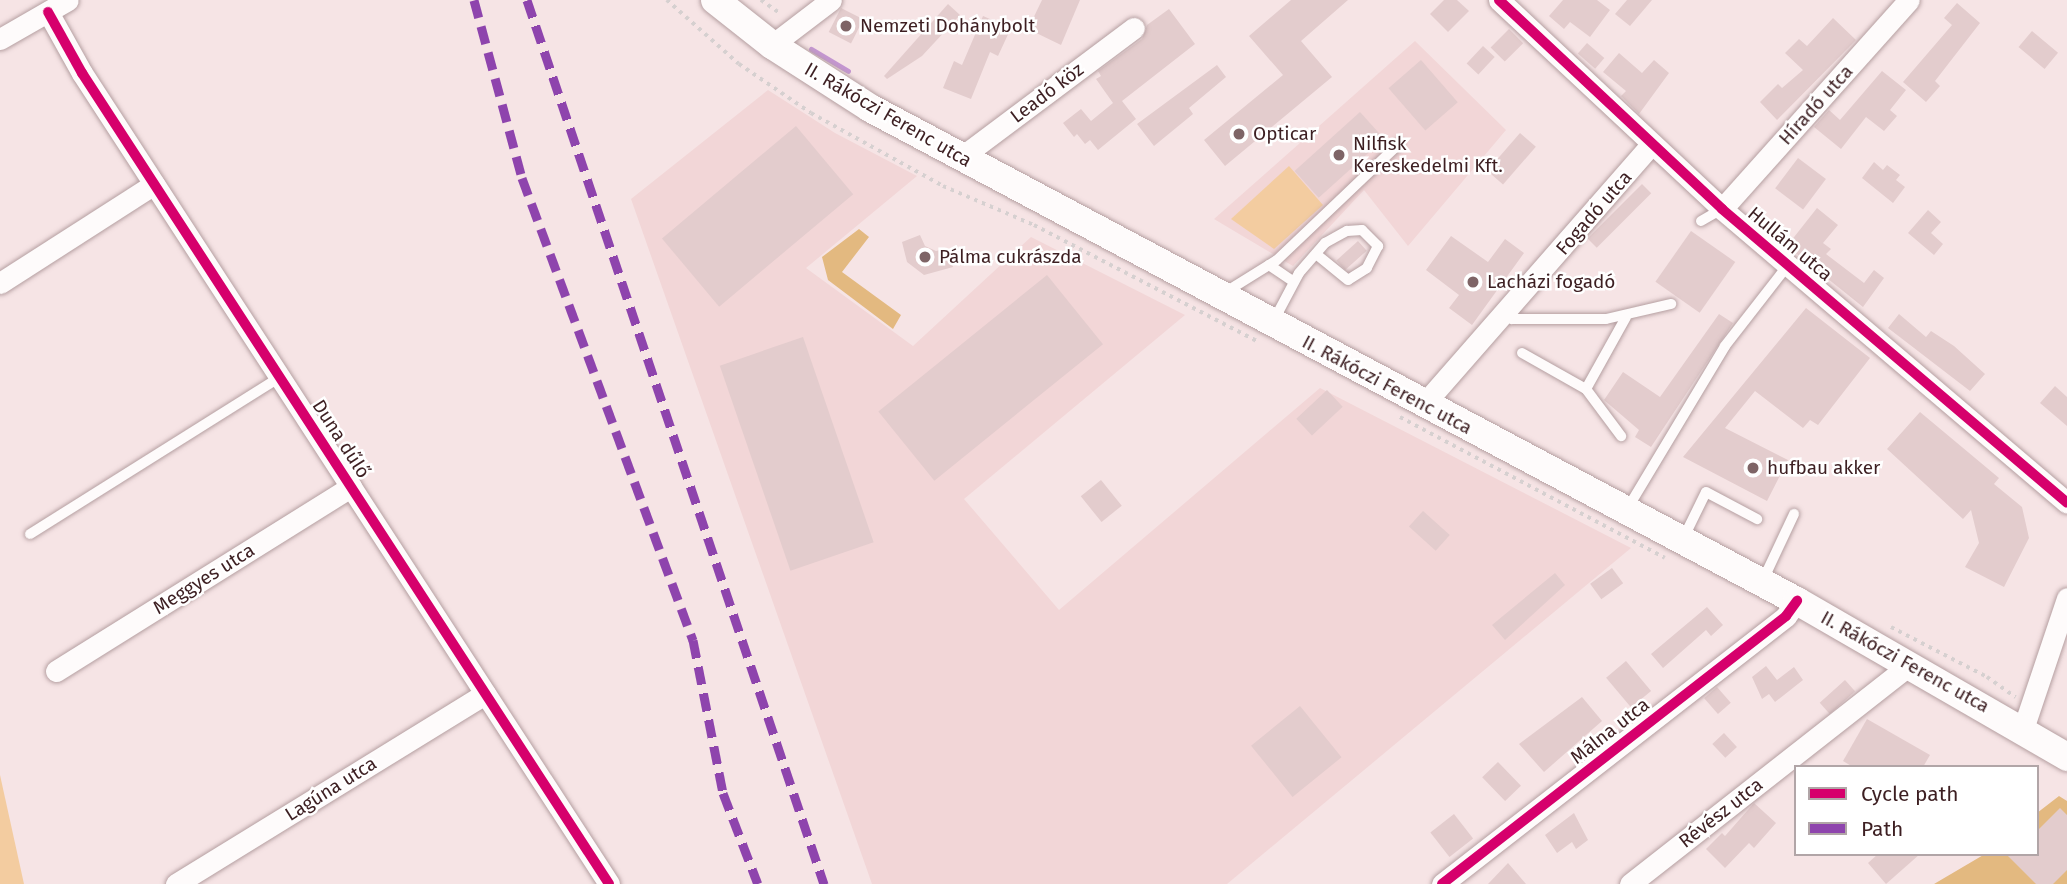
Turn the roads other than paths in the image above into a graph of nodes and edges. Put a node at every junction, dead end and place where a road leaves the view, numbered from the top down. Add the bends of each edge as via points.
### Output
1 (68, 0) edge
2 (715, 0) edge
3 (831, 0) edge
4 (1909, 0) edge
5 (1508, 3) edge
6 (48, 12) junction
7 (1133, 28) dead end
8 (0, 39) edge
9 (772, 45) junction
10 (1399, 144) dead end
11 (1651, 145) junction
12 (960, 158) junction
13 (154, 184) junction
14 (1722, 209) junction
15 (1701, 221) dead end
16 (1316, 254) junction
17 (1269, 265) junction
18 (1788, 265) junction
19 (1294, 282) junction
20 (0, 283) edge
21 (1219, 296) junction
22 (1671, 303) dead end
23 (1506, 314) junction
24 (1626, 317) junction
25 (1268, 334) junction
26 (1522, 353) dead end
27 (280, 377) junction
28 (1586, 389) junction
29 (1424, 404) junction
30 (1621, 436) dead end
31 (351, 486) junction
32 (2064, 496) edge
33 (1626, 511) junction
34 (1794, 514) dead end
35 (1757, 519) dead end
36 (30, 534) dead end
37 (1680, 553) junction
38 (1762, 583) junction
39 (2067, 598) edge
40 (1797, 601) junction
41 (1911, 664) junction
42 (56, 671) dead end
43 (485, 694) junction
44 (2023, 729) junction
45 (2067, 757) edge
46 (209, 876) edge
47 (176, 884) edge
48 (609, 884) edge
49 (1441, 884) edge
50 (1630, 884) edge

1 - 6 street
2 - 9 main road, II. Rákóczi Ferenc utca
3 - 9 street
4 - 14 street, Híradó utca
5 - 11 street, Hullám utca
6 - 8 street
6 - 13 street, Duna dűlő
7 - 12 street, Leadó köz
9 - 12 main road, II. Rákóczi Ferenc utca
10 - 17 lane
11 - 14 street, Hullám utca
11 - 23 street, Fogadó utca
12 - 21 main road, II. Rákóczi Ferenc utca
13 - 20 street
13 - 27 street, Duna dűlő
14 - 15 lane
14 - 18 street, Hullám utca
16 - 16 lane via 1347,231 1362,230 1378,246 1367,268 1348,280
16 - 19 lane
17 - 19 lane
17 - 21 lane
18 - 32 street, Hullám utca
18 - 33 lane via 1725,346
19 - 25 lane
21 - 25 main road, II. Rákóczi Ferenc utca
22 - 24 lane
23 - 24 lane via 1512,319
23 - 29 street, Fogadó utca
24 - 28 lane
25 - 29 main road, II. Rákóczi Ferenc utca
26 - 28 lane
27 - 31 street, Duna dűlő
27 - 36 lane
28 - 30 lane
29 - 33 main road, II. Rákóczi Ferenc utca
31 - 42 street, Meggyes utca
31 - 43 street, Duna dűlő
33 - 37 main road, II. Rákóczi Ferenc utca
34 - 38 lane
35 - 37 lane via 1706,492
37 - 38 main road, II. Rákóczi Ferenc utca
38 - 40 main road, II. Rákóczi Ferenc utca
39 - 44 street
40 - 41 main road, II. Rákóczi Ferenc utca
40 - 49 street, Málna utca via 1786,616
41 - 44 main road, II. Rákóczi Ferenc utca
41 - 50 street, Révész utca
43 - 46 street, Lagúna utca
43 - 48 street, Duna dűlő
44 - 45 main road, II. Rákóczi Ferenc utca
46 - 47 street, Lagúna utca

